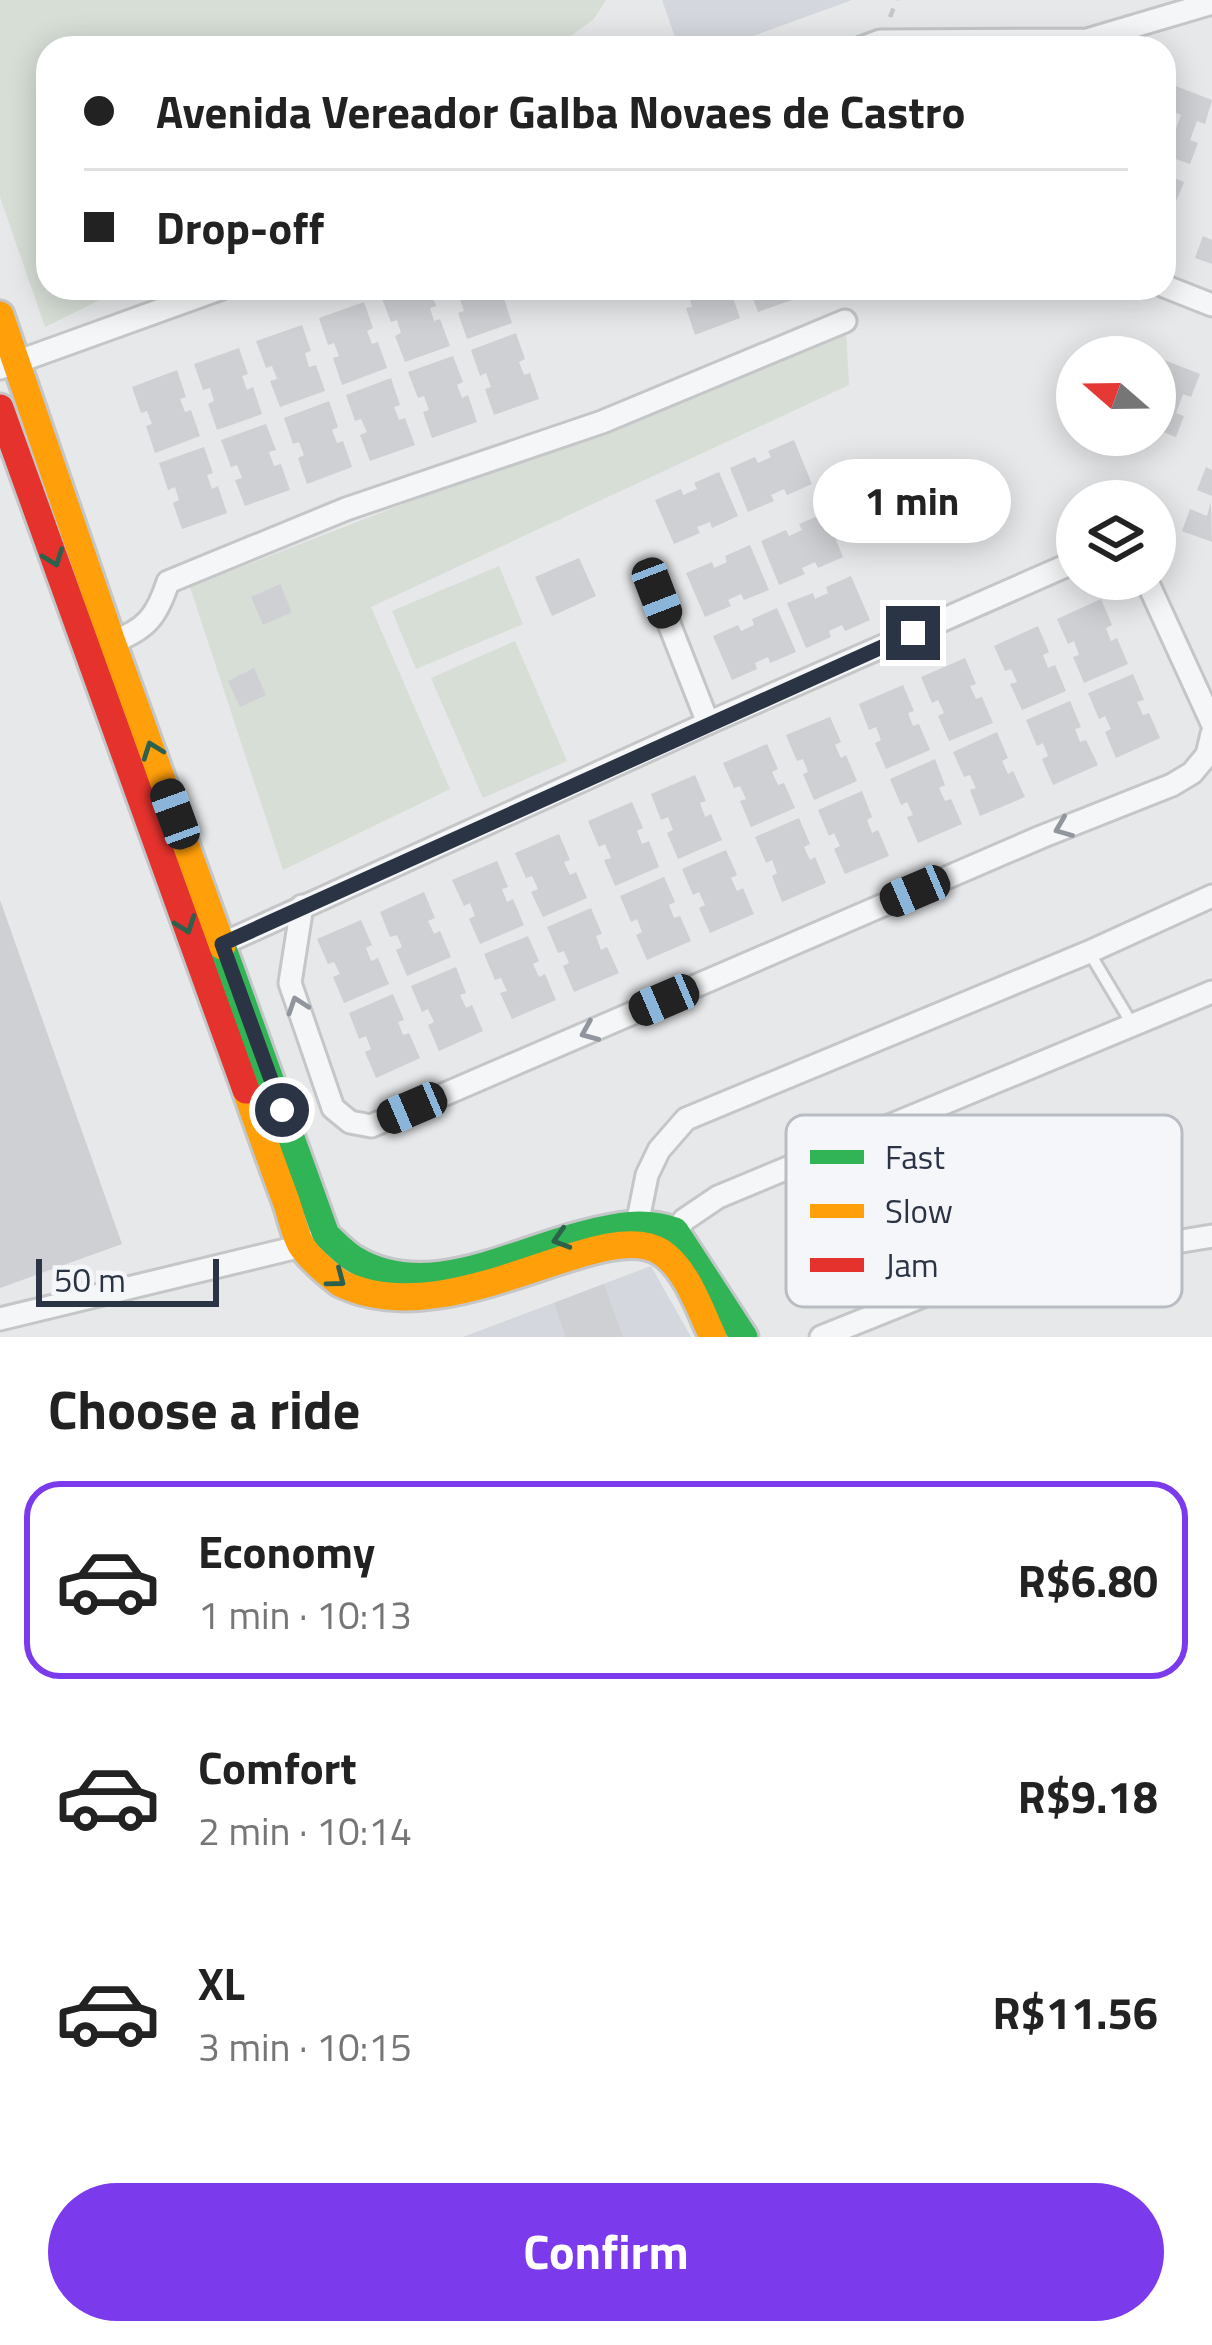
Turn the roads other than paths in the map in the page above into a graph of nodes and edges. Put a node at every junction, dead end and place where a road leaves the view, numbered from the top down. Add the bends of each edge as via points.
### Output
1 (1212, 3) edge
2 (1101, 36) edge
3 (1176, 290) edge
4 (189, 300) edge
5 (1212, 304) edge
6 (0, 316) edge
7 (845, 320) dead end
8 (8, 365) edge
9 (0, 408) edge
10 (57, 480) junction
11 (28, 488) junction
12 (0, 495) edge
13 (1056, 570) edge
14 (657, 593) dead end
15 (1156, 600) edge
16 (112, 642) junction
17 (708, 723) junction
18 (1212, 723) edge
19 (1212, 734) edge
20 (1212, 896) edge
21 (302, 906) junction
22 (222, 944) junction
23 (1089, 952) junction
24 (1212, 992) edge
25 (1132, 1024) junction
26 (914, 1115) edge
27 (786, 1169) edge
28 (636, 1232) junction
29 (1212, 1236) edge
30 (314, 1241) junction
31 (1182, 1241) edge
32 (670, 1242) junction
33 (896, 1307) edge
34 (0, 1319) edge
35 (713, 1337) edge
36 (744, 1337) edge
37 (821, 1337) edge

1 - 2 street
3 - 5 street
4 - 8 street
6 - 8 street
7 - 16 street via 638,408 346,509 168,582 160,608 136,633
8 - 10 street
9 - 11 street
10 - 11 street
10 - 16 street
11 - 12 street
11 -> 30 street
13 - 17 street
14 - 17 street
15 - 18 street
22 -> 16 street
17 - 21 street
19 -> 21 street via 1208,755 1172,785 371,1126 350,1123 333,1108 290,983
20 - 23 street
21 - 22 street
22 - 30 street
23 - 25 lane
23 - 28 street via 686,1119 647,1175
24 - 25 street
25 - 26 street
27 - 32 street via 718,1197 684,1220
28 - 30 street via 469,1302 423,1311 378,1304 326,1273
28 - 32 street
29 - 31 street
30 - 34 street
32 - 35 street
32 - 36 street
33 - 37 street

